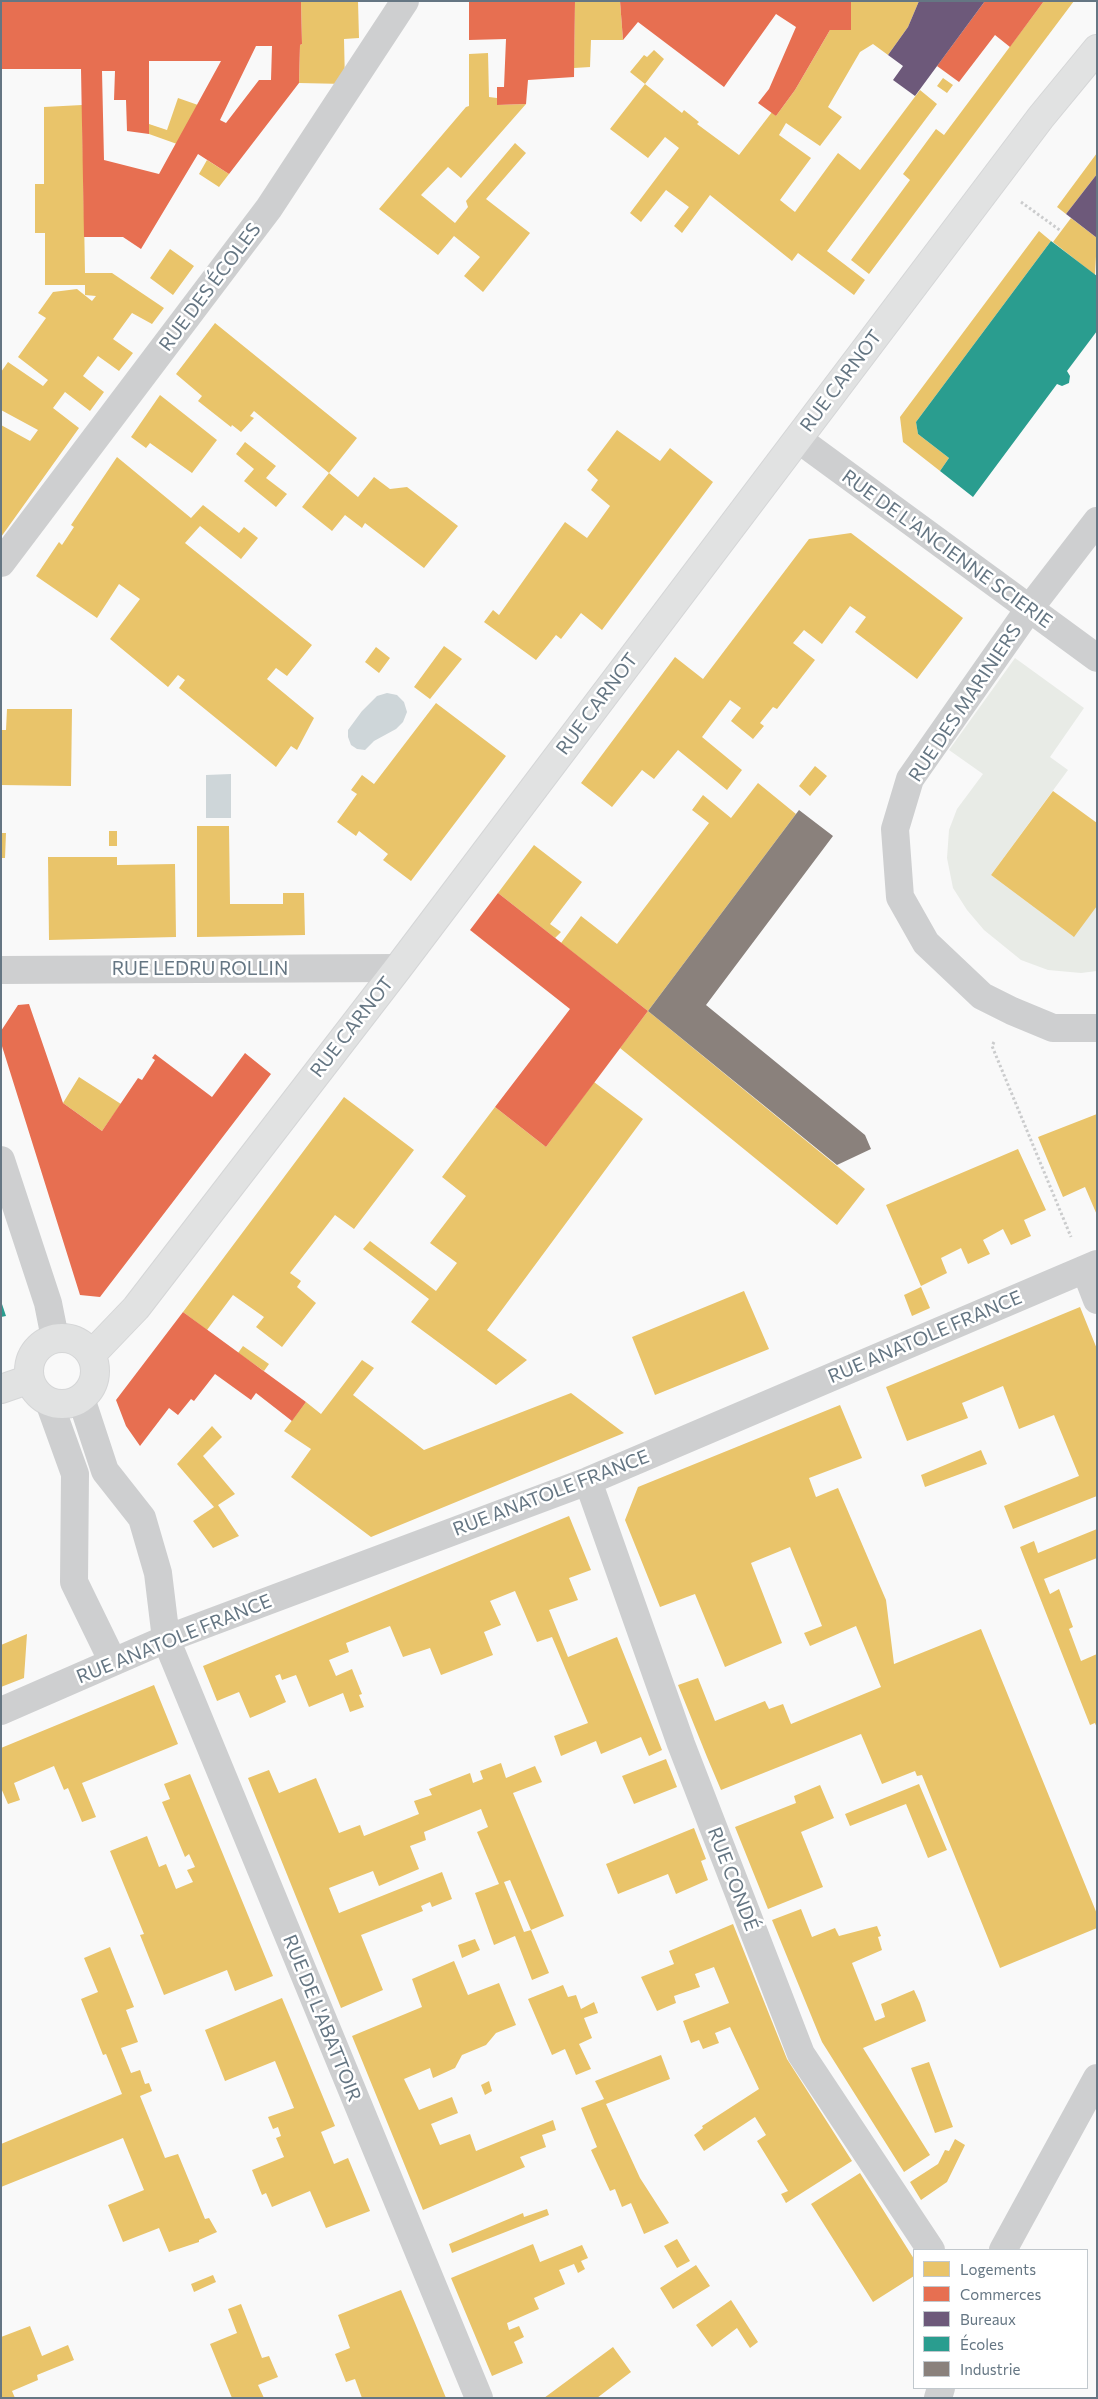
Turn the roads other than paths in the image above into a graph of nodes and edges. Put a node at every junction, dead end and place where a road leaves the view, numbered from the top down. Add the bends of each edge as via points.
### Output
1 (405, 1) edge
2 (1097, 49) edge
3 (798, 439) junction
4 (1097, 521) edge
5 (1, 563) edge
6 (1029, 609) junction
7 (1097, 658) edge
8 (398, 968) junction
9 (1, 970) edge
10 (1097, 1028) edge
11 (1, 1160) edge
12 (1091, 1267) edge
13 (1097, 1300) edge
14 (55, 1338) junction
15 (91, 1354) junction
16 (30, 1380) junction
17 (1, 1388) edge
18 (81, 1398) junction
19 (49, 1402) junction
20 (588, 1481) junction
21 (166, 1638) junction
22 (113, 1662) junction
23 (1, 1711) edge
24 (1097, 2078) edge
25 (930, 2249) edge
26 (1004, 2249) edge
27 (479, 2398) edge

1 - 5 street, RUE DES ÉCOLES via 269,208
2 - 3 main road, RUE CARNOT via 1041,117
3 - 6 street, RUE DE L'ANCIENNE SCIERIE
3 - 8 main road, RUE CARNOT
4 - 6 street, RUE DES MARINIERS
6 - 7 street, RUE DE L'ANCIENNE SCIERIE
6 - 10 street, RUE DES MARINIERS via 910,778 895,829 900,897 926,943 982,996 1052,1028
8 - 9 street, RUE LEDRU ROLLIN
8 - 15 main road, RUE CARNOT via 136,1308
11 - 14 street via 48,1303
12 - 13 street
12 - 20 street, RUE ANATOLE FRANCE
14 - 15 main road via 76,1340
14 - 16 main road via 36,1349 28,1369
15 - 18 main road via 95,1374 93,1383
16 - 17 main road
16 - 19 main road via 33,1389
18 - 19 main road via 70,1403
18 - 21 street via 105,1471 142,1518 158,1573
19 - 22 street via 75,1474 74,1582
20 - 21 street, RUE ANATOLE FRANCE
20 - 25 street, RUE CONDÉ via 681,1744 802,2054
21 - 22 street, RUE ANATOLE FRANCE
21 - 27 street, RUE DE L'ABATTOIR
22 - 23 street, RUE ANATOLE FRANCE
24 - 26 street

